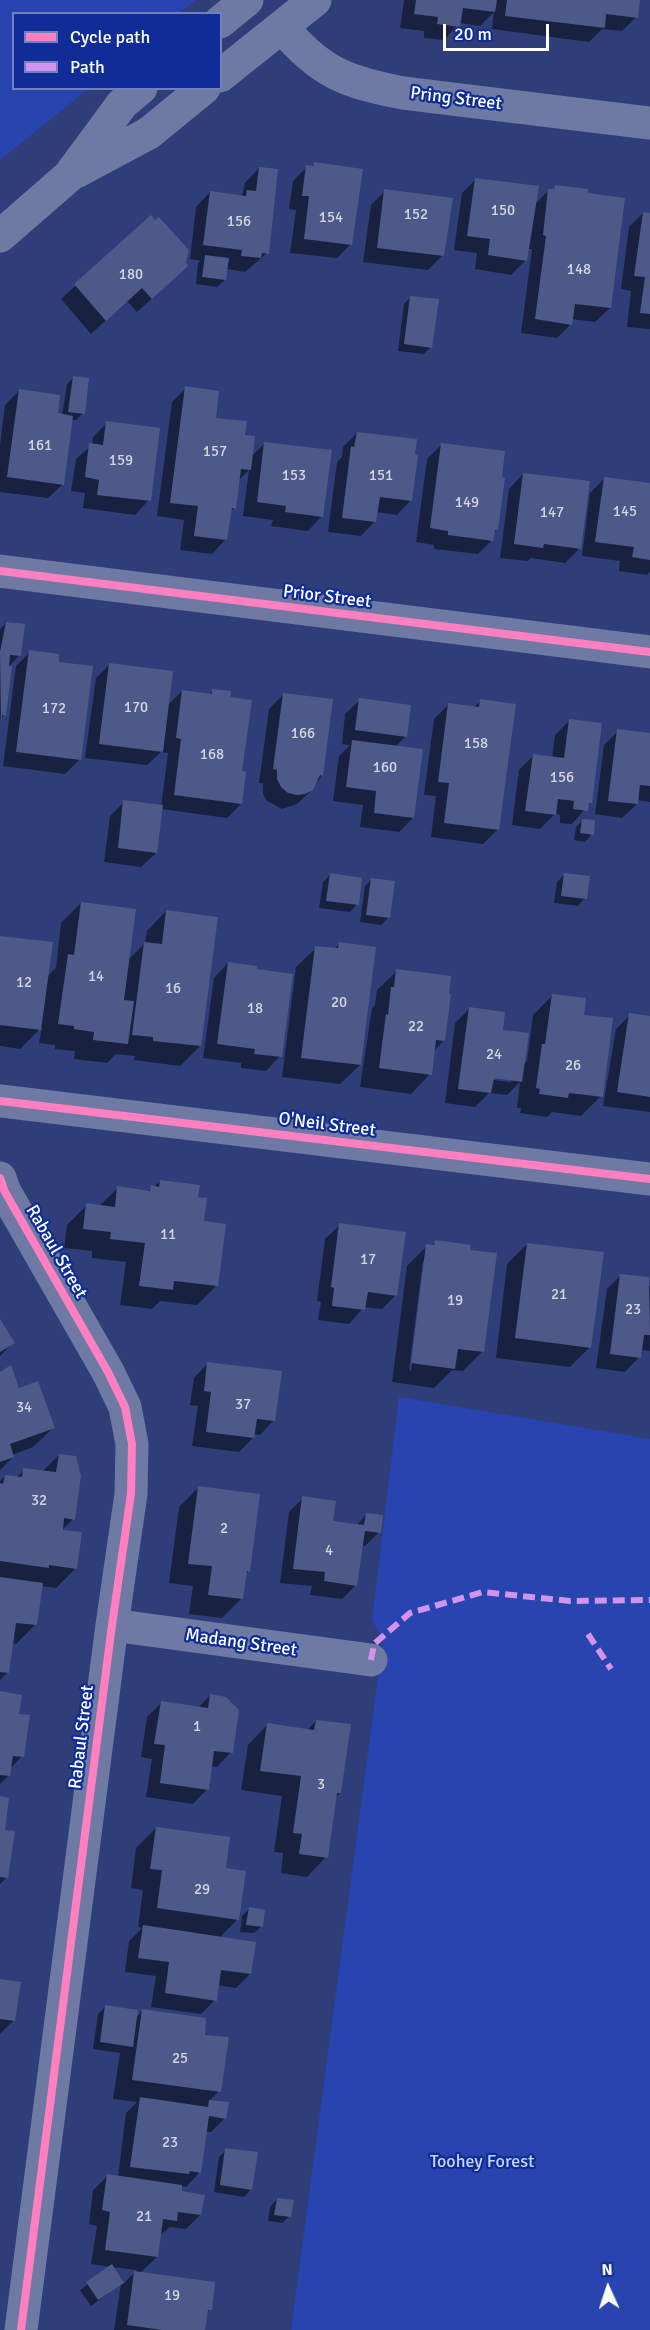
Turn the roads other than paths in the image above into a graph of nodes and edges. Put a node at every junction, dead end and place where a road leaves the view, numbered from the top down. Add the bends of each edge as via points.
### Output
1 (247, 0) edge
2 (315, 0) edge
3 (222, 20) edge
4 (282, 27) junction
5 (222, 74) edge
6 (139, 90) edge
7 (202, 90) edge
8 (650, 123) edge
9 (69, 176) junction
10 (0, 236) edge
11 (0, 571) edge
12 (650, 652) edge
13 (0, 1101) edge
14 (0, 1178) edge
15 (650, 1179) edge
16 (112, 1625) junction
17 (371, 1660) dead end
18 (21, 2330) edge

1 - 3 street
2 - 4 street
4 - 5 street
4 - 8 street, Pring Street via 333,74 363,85
6 - 9 street via 122,104
7 - 9 street via 149,133
9 - 10 street
11 - 12 street, Prior Street
13 - 15 street, O'Neil Street
14 - 16 street, Rabaul Street via 124,1407 132,1444 131,1494
16 - 17 street, Madang Street
16 - 18 street, Rabaul Street

